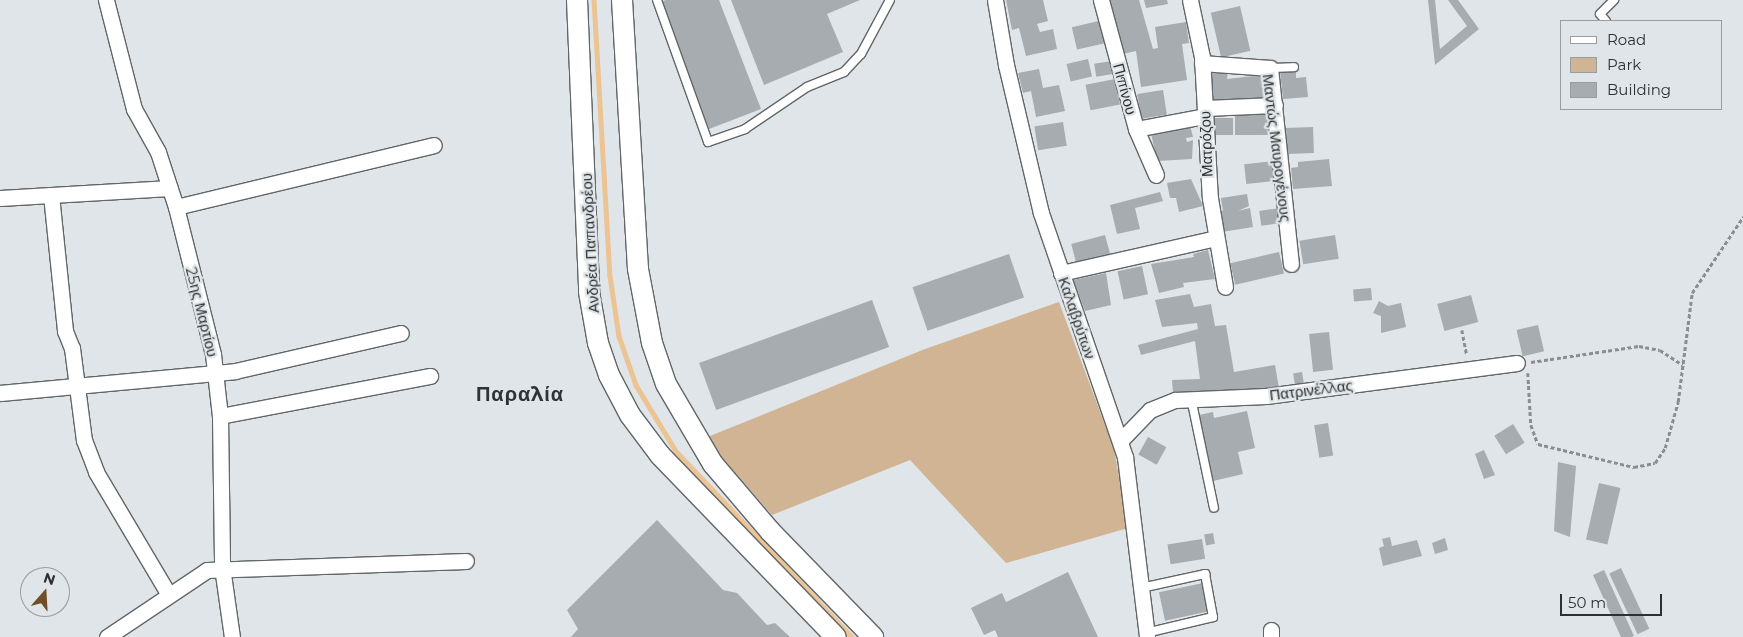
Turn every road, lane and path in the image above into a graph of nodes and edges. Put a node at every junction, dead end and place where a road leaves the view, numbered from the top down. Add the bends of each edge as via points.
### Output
1 (106, 0) edge
2 (578, 0) edge
3 (622, 0) edge
4 (657, 0) edge
5 (890, 0) edge
6 (995, 0) edge
7 (1101, 0) edge
8 (1190, 0) edge
9 (1614, 0) edge
10 (1605, 20) edge
11 (1202, 62) junction
12 (1294, 67) dead end
13 (1270, 68) junction
14 (1275, 106) junction
15 (1205, 112) junction
16 (1136, 128) junction
17 (434, 145) dead end
18 (1156, 175) dead end
19 (170, 188) junction
20 (50, 195) junction
21 (0, 198) edge
22 (176, 207) junction
23 (1743, 216) edge
24 (1216, 238) junction
25 (1291, 264) dead end
26 (1061, 273) junction
27 (1226, 287) dead end
28 (1462, 330) dead end
29 (401, 332) dead end
30 (1467, 355) dead end
31 (1517, 363) dead end
32 (1683, 365) junction
33 (217, 374) junction
34 (430, 376) dead end
35 (76, 385) junction
36 (0, 393) edge
37 (1191, 398) junction
38 (220, 416) junction
39 (1120, 441) junction
40 (1214, 508) dead end
41 (466, 561) dead end
42 (222, 567) junction
43 (1141, 588) junction
44 (169, 595) junction
45 (1147, 635) edge
46 (107, 637) edge
47 (232, 637) edge
48 (836, 637) edge
49 (873, 637) edge

1 - 19 street, 25ης Μαρτίου via 134,109 158,152
2 - 48 main road, Ανδρέα Παπανδρέου via 590,292 598,343 609,375 630,415 660,455
3 - 49 main road via 637,263 650,336 666,384 713,464 770,531
4 - 5 lane via 708,142 745,129 807,87 844,72 861,54
6 - 26 street, Καλαβρύτων via 1019,123 1041,213
7 - 16 street, Πιπίνου
8 - 11 street, Ματρόζου
9 - 10 lane via 1600,14
11 - 13 street, Μαντώς Μαυρογένους
11 - 15 street, Ματρόζου
12 - 13 lane
13 - 14 street, Μαντώς Μαυρογένους
14 - 15 street
14 - 25 street, Μαντώς Μαυρογένους
15 - 16 street
15 - 24 street, Ματρόζου via 1205,157
16 - 18 street, Πιπίνου
17 - 22 street
19 - 20 street
19 - 22 street, 25ης Μαρτίου
20 - 21 street
20 - 35 street via 65,331 71,342
22 - 33 street, 25ης Μαρτίου
23 - 32 path via 1692,293
24 - 26 street
24 - 27 street, Ματρόζου
26 - 39 street, Καλαβρύτων
28 - 30 path
29 - 33 street
31 - 37 street, Πατρινέλλας via 1266,396
32 - 32 path via 1671,430 1662,454 1653,464 1624,465 1553,449 1534,438 1527,363 1640,346 1660,350
33 - 35 street
33 - 38 street, 25ης Μαρτίου
34 - 38 street
35 - 36 street
35 - 44 street via 91,462
37 - 39 street, Πατρινέλλας via 1156,406
37 - 40 lane
38 - 42 street, 25ης Μαρτίου
39 - 43 street, Καλαβρύτων via 1133,498
41 - 42 street
42 - 44 street via 199,574
42 - 47 street, 25ης Μαρτίου
43 - 45 street, Καλαβρύτων
43 - 45 lane via 1205,574 1213,616
44 - 46 street

